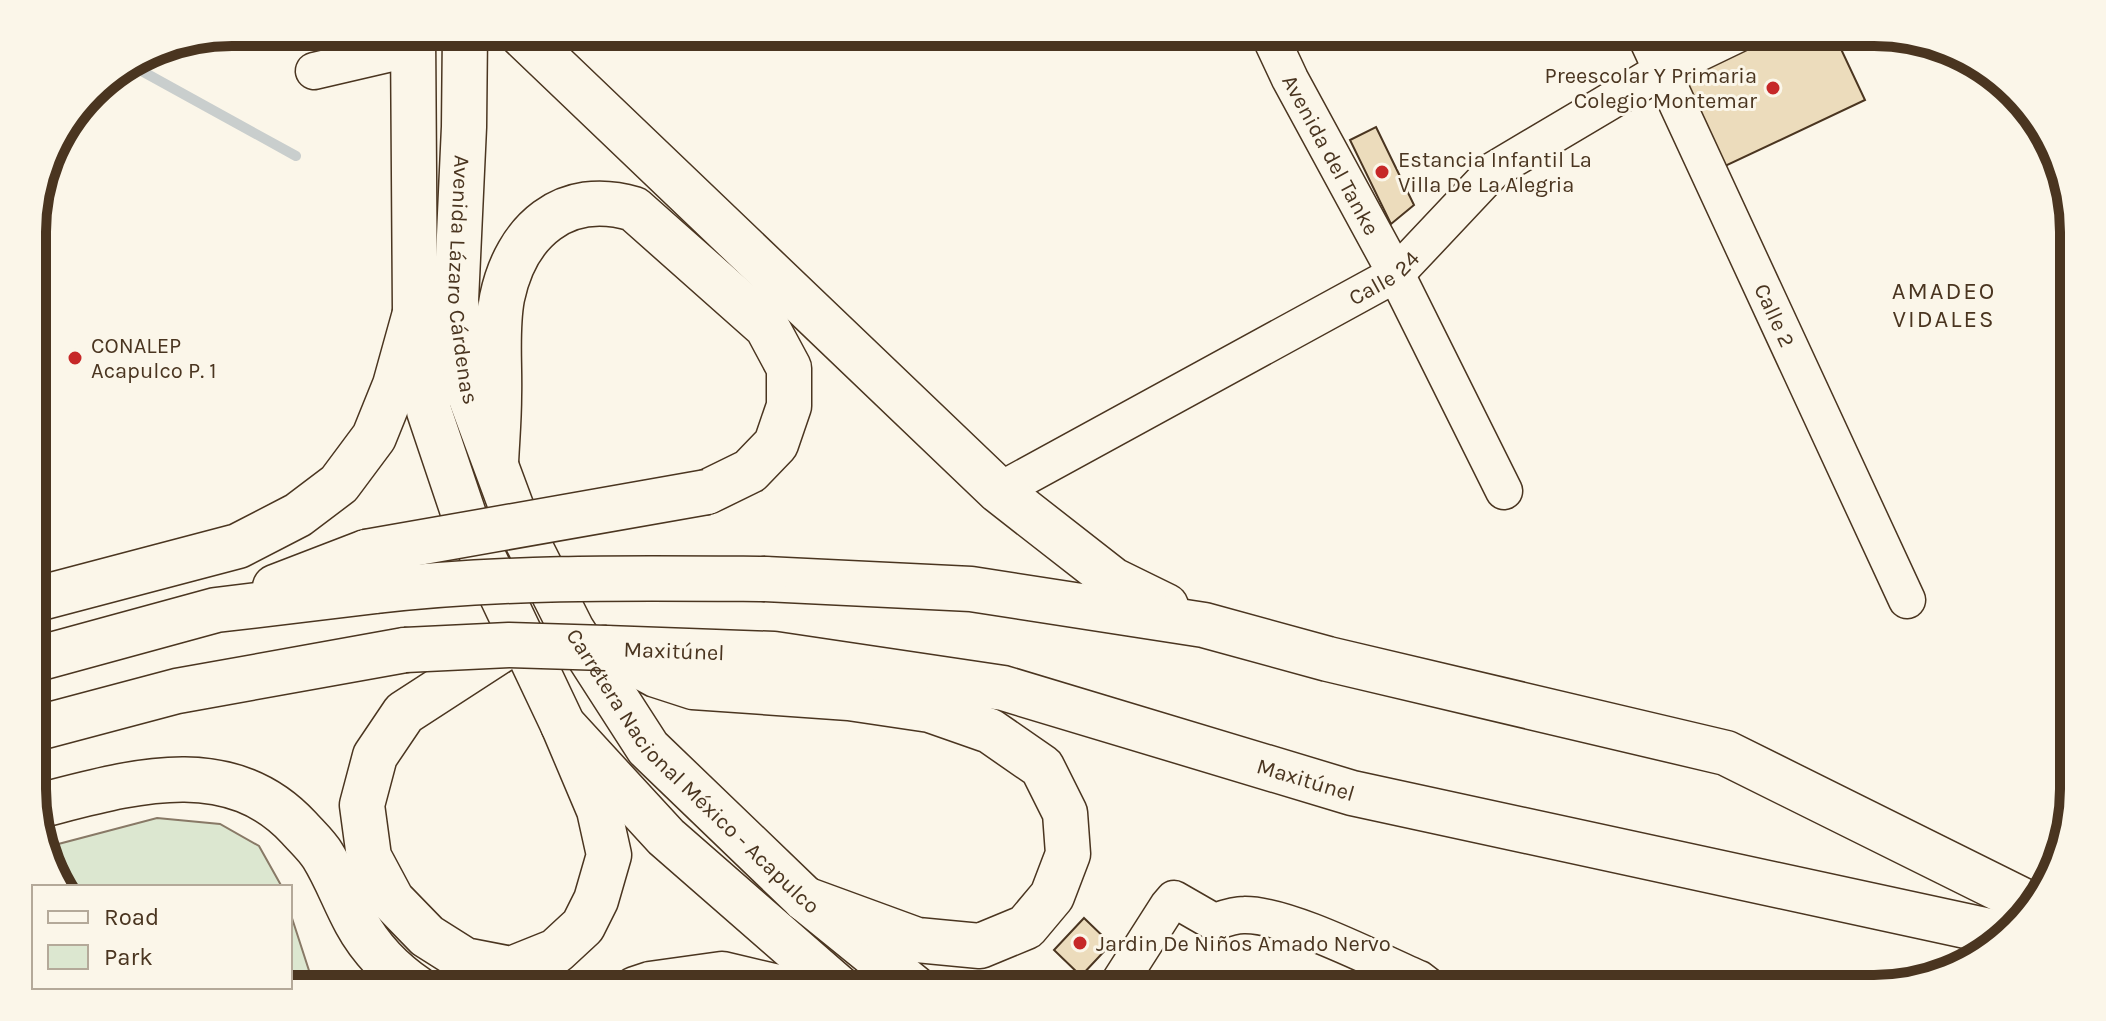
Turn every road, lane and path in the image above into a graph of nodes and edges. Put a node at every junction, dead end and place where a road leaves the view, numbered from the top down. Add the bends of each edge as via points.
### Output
1 (394, 46) edge
2 (413, 46) edge
3 (465, 46) edge
4 (534, 46) edge
5 (1275, 46) edge
6 (1650, 46) edge
7 (1713, 46) edge
8 (314, 71) dead end
9 (1661, 71) junction
10 (1396, 274) junction
11 (415, 313) junction
12 (496, 463) junction
13 (999, 491) junction
14 (1504, 491) dead end
15 (515, 517) joint
16 (371, 571) junction
17 (46, 597) edge
18 (1907, 600) dead end
19 (1204, 625) junction
20 (509, 645) junction
21 (606, 648) junction
22 (46, 656) edge
23 (563, 725) junction
24 (46, 726) edge
25 (47, 804) edge
26 (805, 899) junction
27 (2023, 901) edge
28 (1993, 932) edge
29 (398, 975) edge
30 (824, 975) edge
31 (899, 975) edge
32 (1124, 975) edge
33 (1410, 975) edge

1 - 8 street
2 - 11 main road
3 - 12 main road, Avenida Lázaro Cárdenas via 456,301 468,390
4 - 13 main road
5 - 10 street, Avenida del Tanke
6 - 9 street, Calle 2
7 - 9 street, Calle 24
9 - 10 street, Calle 24 via 1494,170
9 - 18 street, Calle 2
10 - 13 street, Calle 24
10 - 14 street, Avenida del Tanke
11 - 17 main road via 374,437 339,484 298,515 238,546
11 - 23 main road, Carretera Nacional México - Acapulco via 429,411 465,518
12 - 15 main road, Avenida Lázaro Cárdenas
12 - 16 main road, bridge via 502,297 518,253 541,223 574,205 614,203 634,209 767,327 789,368 789,406 776,444 750,471 707,492
13 - 19 main road via 1113,580
15 - 26 main road, Carretera Nacional México - Acapulco via 572,630 648,748
16 - 19 main road, bridge via 439,584 557,578 765,579 971,589
16 - 22 main road
19 - 27 main road via 1726,753
20 - 21 main road, Maxitúnel, bridge
20 - 23 main road via 404,713 375,756 362,805 369,857 392,900 427,936 465,960 511,969 556,951 583,926 596,900 609,855 599,810
20 - 24 main road, Maxitúnel, bridge via 405,650 177,691
21 - 26 main road via 656,675 693,687 849,698 930,710 990,731 1042,767 1065,813 1068,854 1052,896 1026,927 980,946 917,940
21 - 28 main road, Maxitúnel via 774,654 1003,688 1352,793
23 - 30 main road, Carretera Nacional México - Acapulco via 666,837
25 - 29 main road via 138,781 197,778 249,791 286,814 322,853 357,925
26 - 31 main road, Carretera Nacional México - Acapulco
32 - 33 street via 1174,899 1214,922 1243,914 1268,918

